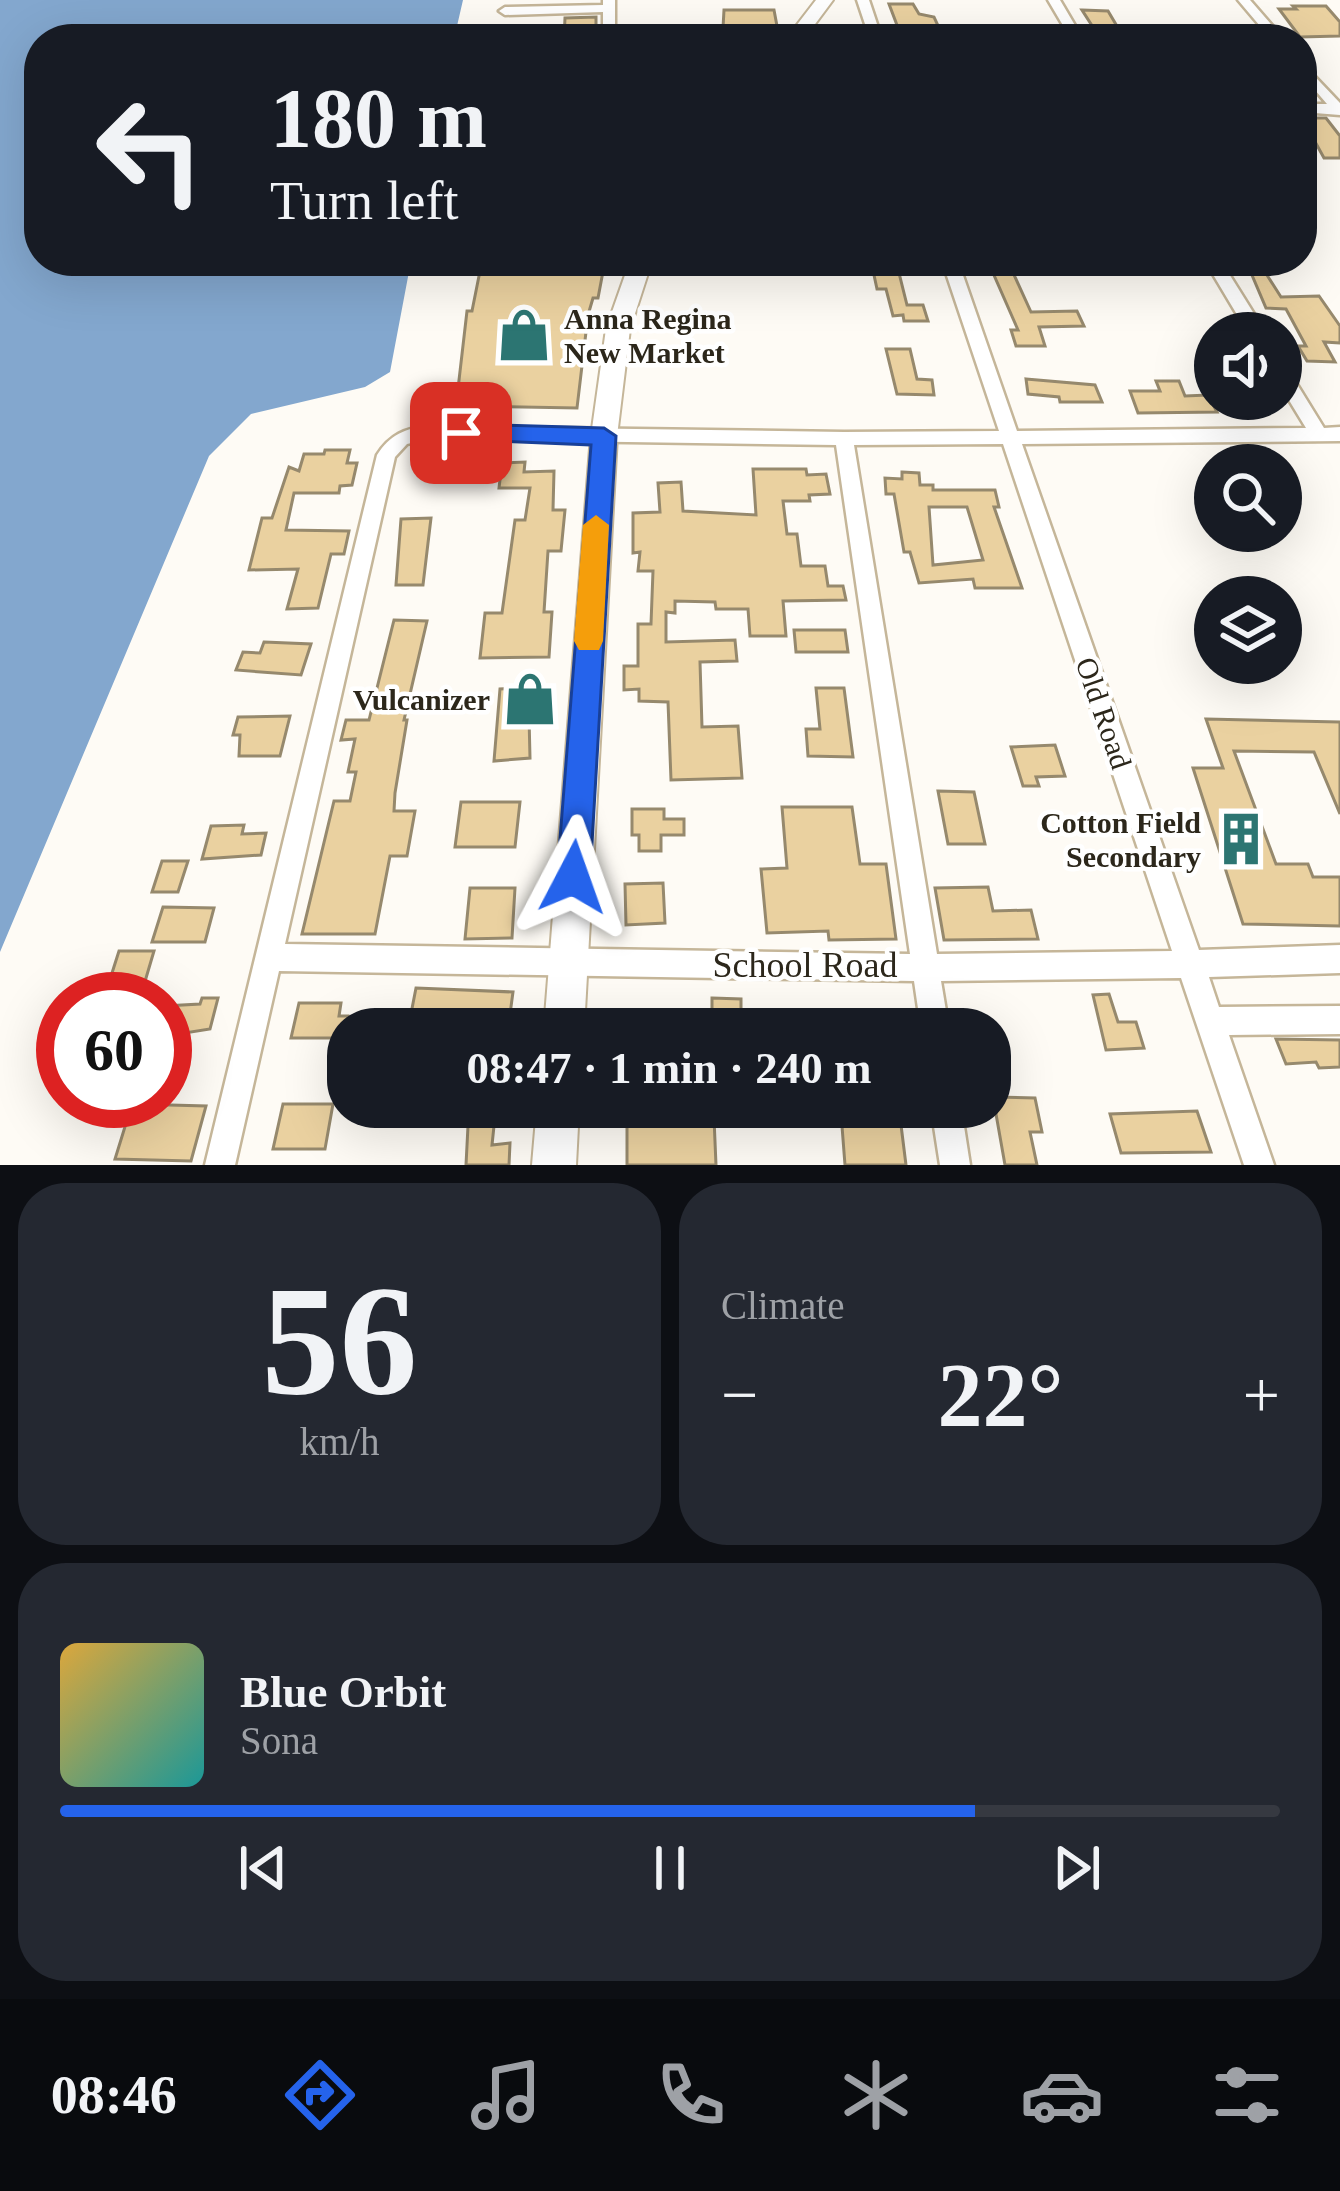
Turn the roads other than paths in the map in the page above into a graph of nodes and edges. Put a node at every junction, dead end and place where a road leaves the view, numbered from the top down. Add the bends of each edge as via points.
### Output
1 (825, 0) edge
2 (1244, 0) edge
3 (609, 4) edge
4 (505, 11) dead end
5 (807, 24) edge
6 (1265, 24) edge
7 (1317, 84) edge
8 (1339, 108) edge
9 (636, 276) edge
10 (955, 276) edge
11 (1222, 276) edge
12 (1244, 312) edge
13 (1302, 407) edge
14 (1318, 433) junction
15 (1340, 434) edge
16 (604, 436) junction
17 (1010, 437) junction
18 (844, 440) junction
19 (271, 957) junction
20 (1340, 958) edge
21 (568, 964) junction
22 (925, 965) junction
23 (1190, 966) junction
24 (565, 1008) edge
25 (931, 1008) edge
26 (1340, 1020) edge
27 (1210, 1021) junction
28 (557, 1128) edge
29 (949, 1128) edge
30 (220, 1165) edge
31 (554, 1165) edge
32 (955, 1165) edge
33 (1258, 1165) edge

1 - 5 main road
2 - 6 street
3 - 4 street
7 - 8 street
9 - 16 main road via 618,329
10 - 17 street, Old Road
11 - 12 street
13 - 14 street
14 - 15 street
14 - 17 street
16 - 18 street
16 - 19 street via 412,434 390,447
16 - 21 main road
17 - 18 street
17 - 23 street, Old Road
18 - 22 street
19 - 21 street, School Road
19 - 30 street
20 - 23 street, School Road
21 - 22 street, School Road
21 - 24 main road
22 - 23 street, School Road
22 - 25 street
23 - 27 street, Old Road
26 - 27 street
27 - 33 street, Old Road
28 - 31 main road
29 - 32 street

